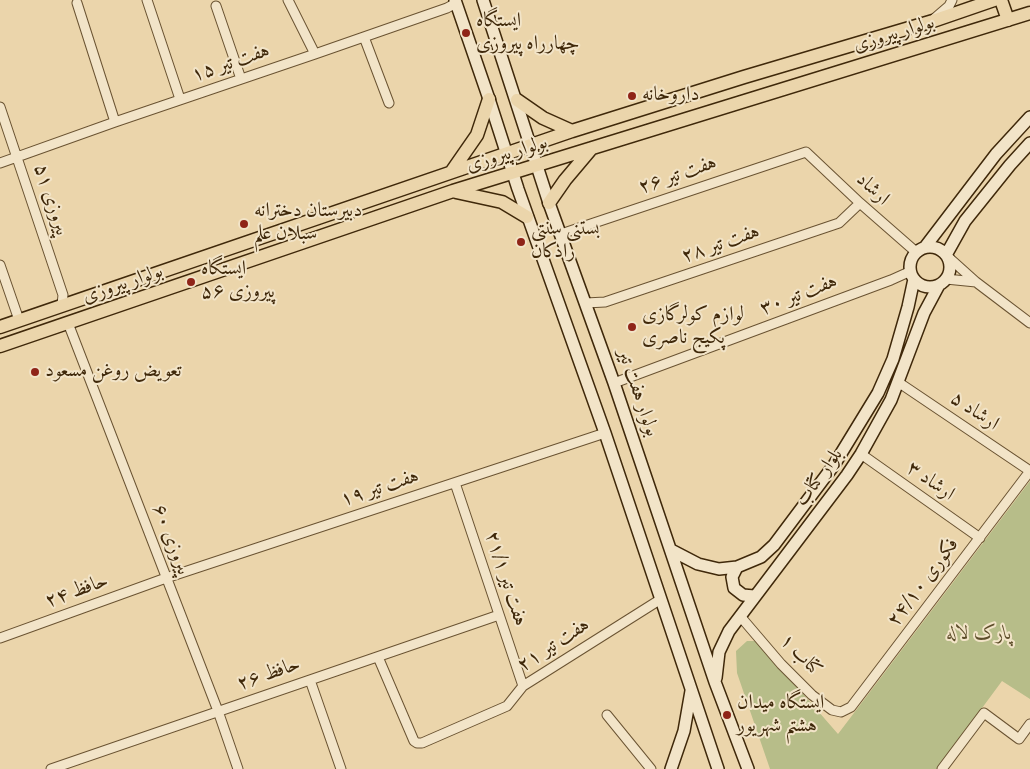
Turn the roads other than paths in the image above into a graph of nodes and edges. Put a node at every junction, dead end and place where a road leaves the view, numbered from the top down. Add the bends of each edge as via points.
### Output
1 (147, 0) edge
2 (288, 0) edge
3 (483, 0) edge
4 (952, 0) edge
5 (994, 0) edge
6 (1001, 0) edge
7 (456, 1) edge
8 (77, 3) dead end
9 (216, 6) dead end
10 (1030, 13) edge
11 (1008, 20) junction
12 (933, 21) junction
13 (364, 37) junction
14 (315, 54) junction
15 (241, 79) junction
16 (489, 99) junction
17 (180, 100) junction
18 (516, 100) junction
19 (389, 104) dead end
20 (0, 106) edge
21 (1030, 117) edge
22 (115, 122) junction
23 (572, 131) junction
24 (1030, 143) edge
25 (531, 145) junction
26 (592, 148) junction
27 (806, 152) joint
28 (507, 153) junction
29 (17, 157) junction
30 (0, 162) edge
31 (537, 166) junction
32 (452, 171) junction
33 (513, 173) junction
34 (453, 191) junction
35 (549, 203) junction
36 (860, 203) junction
37 (527, 217) junction
38 (561, 234) junction
39 (920, 250) junction
40 (946, 255) junction
41 (0, 265) edge
42 (912, 275) junction
43 (942, 282) junction
44 (976, 282) junction
45 (586, 303) junction
46 (62, 305) junction
47 (19, 320) junction
48 (68, 323) junction
49 (1030, 323) edge
50 (0, 327) edge
51 (0, 346) edge
52 (898, 382) junction
53 (614, 384) junction
54 (605, 433) junction
55 (861, 454) junction
56 (1030, 471) edge
57 (455, 483) junction
58 (980, 538) junction
59 (671, 550) junction
60 (737, 567) junction
61 (166, 578) junction
62 (754, 596) junction
63 (661, 599) junction
64 (499, 615) junction
65 (740, 616) junction
66 (0, 638) edge
67 (378, 657) junction
68 (310, 680) junction
69 (715, 682) junction
70 (523, 686) junction
71 (692, 689) junction
72 (218, 711) junction
73 (842, 712) joint
74 (607, 715) dead end
75 (1030, 724) edge
76 (51, 769) edge
77 (238, 769) edge
78 (341, 769) edge
79 (651, 769) edge
80 (671, 769) edge
81 (718, 769) edge
82 (748, 769) edge
83 (942, 769) edge

1 - 17 street
2 - 14 street
3 - 18 main road, بولوار هفت تیر
4 - 12 street
5 - 12 main road, بولوار پیروزی
6 - 11 main road
7 - 13 street, هفت تیر ۱۵ via 447,8
7 - 16 main road
8 - 22 street
9 - 15 street
10 - 11 main road, بولوار پیروزی
11 - 26 main road, بولوار پیروزی
12 - 23 main road, بولوار پیروزی
13 - 14 street, هفت تیر ۱۵
13 - 19 street
14 - 15 street, هفت تیر ۱۵
15 - 17 street, هفت تیر ۱۵
16 - 28 main road
16 - 32 main road via 477,135
17 - 22 street, هفت تیر ۱۵
18 - 23 main road via 543,118
18 - 25 main road, بولوار هفت تیر
20 - 29 street, پیروزی ۵۱
21 - 39 main road via 996,154
22 - 29 street, هفت تیر ۱۵
23 - 25 main road, بولوار پیروزی
24 - 40 main road via 964,221
25 - 28 main road, بولوار پیروزی
25 - 31 main road, بولوار هفت تیر
26 - 31 main road, بولوار پیروزی
26 - 35 main road
27 - 36 street, ارشاد
27 - 38 street, هفت تیر ۲۶
28 - 32 main road, بولوار پیروزی
28 - 33 main road
29 - 30 street, هفت تیر ۱۵
29 - 46 street, پیروزی ۵۱ via 63,295
31 - 33 main road, بولوار پیروزی
31 - 35 main road, بولوار هفت تیر
32 - 46 main road, بولوار پیروزی
33 - 34 main road, بولوار پیروزی
33 - 37 main road
34 - 37 main road via 502,202
34 - 48 main road, بولوار پیروزی
35 - 38 main road, بولوار هفت تیر
36 - 39 street, ارشاد
36 - 45 street, هفت تیر ۲۸ via 838,224 605,302
37 - 54 main road
38 - 45 main road, بولوار هفت تیر
39 - 40 main road via 933,247
39 - 42 main road via 912,258
40 - 43 main road via 950,270
40 - 44 street
41 - 47 street
42 - 43 main road via 921,285 930,287
42 - 53 street, هفت تیر ۳۰ via 891,280
42 - 60 main road, بلوار کتاب via 908,307 878,393 834,465 774,545 761,557
43 - 44 street
43 - 52 main road, بلوار کتاب via 924,313
44 - 49 street
45 - 53 main road, بولوار هفت تیر
46 - 47 main road, بولوار پیروزی
47 - 50 main road, بولوار پیروزی
48 - 51 main road, بولوار پیروزی
48 - 61 street, پیروزی ۶۰
52 - 55 main road, بلوار کتاب
52 - 56 street, ارشاد ۵
53 - 59 main road, بولوار هفت تیر
54 - 57 street, هفت تیر ۱۹
54 - 63 main road
55 - 58 street, ارشاد ۳
55 - 62 main road, بلوار کتاب
56 - 58 street, فکوری ۲۴/۱۰
57 - 61 street, هفت تیر ۱۹
57 - 64 street, هفت تیر ۲۱/۱
58 - 73 street, فکوری ۲۴/۱۰ via 851,707
59 - 60 main road, بلوار کتاب via 698,564 719,569
59 - 69 main road, بولوار هفت تیر
60 - 62 main road via 732,577 734,588 743,595
61 - 66 street, حافظ ۲۴
61 - 72 street, پیروزی ۶۰
62 - 65 main road, بلوار کتاب
63 - 70 street, هفت تیر ۲۱
63 - 71 main road
64 - 67 street, حافظ ۲۶
64 - 70 street, هفت تیر ۲۱/۱
65 - 69 main road, بلوار کتاب via 719,652
65 - 73 street, کتاب ۱ via 812,695 832,710
67 - 68 street, حافظ ۲۶
67 - 70 street, هفت تیر ۲۱ via 417,743 507,706
68 - 72 street, حافظ ۲۶
68 - 78 street
69 - 82 main road, بولوار هفت تیر
71 - 80 main road via 684,731
71 - 81 main road
72 - 76 street, حافظ ۲۶
72 - 77 street, پیروزی ۶۰
74 - 79 street
75 - 83 street via 1019,738 984,712

